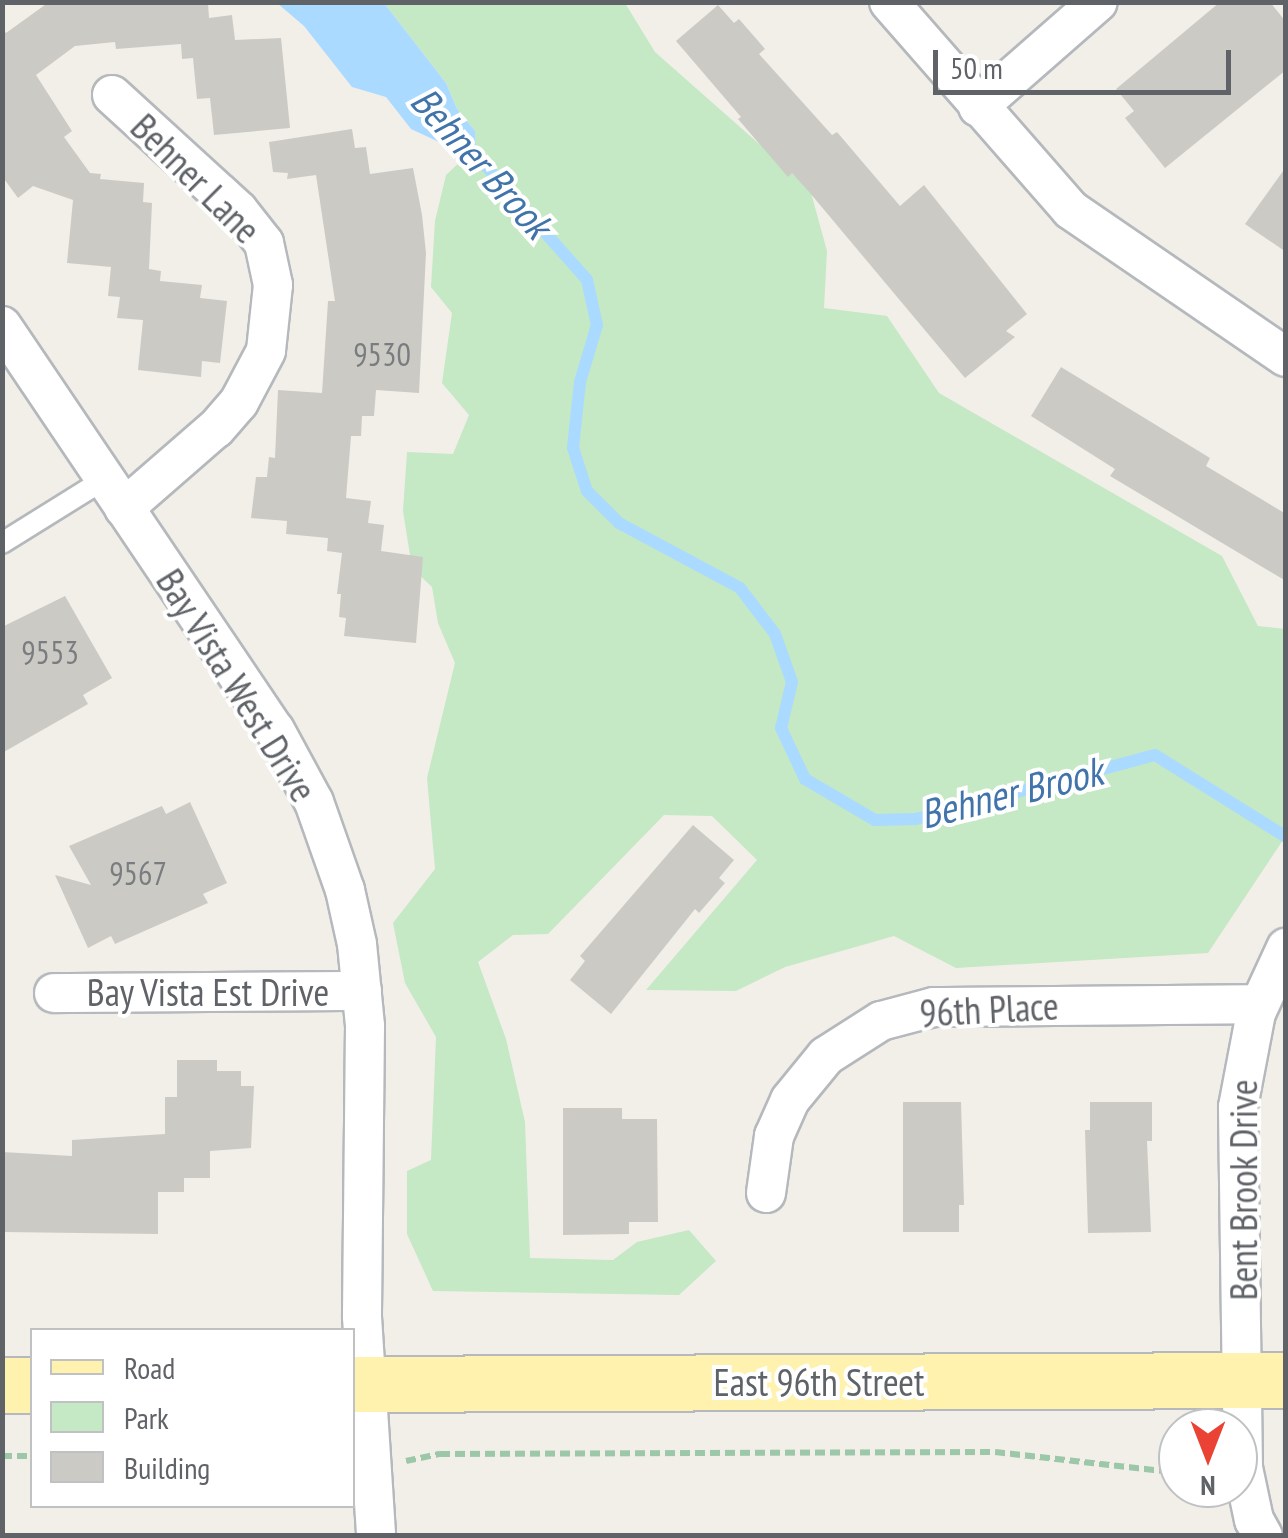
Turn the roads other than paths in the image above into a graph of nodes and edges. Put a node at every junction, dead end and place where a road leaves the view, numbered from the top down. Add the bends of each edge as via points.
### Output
1 (889, 2) edge
2 (1098, 2) edge
3 (112, 96) dead end
4 (978, 107) junction
5 (2, 326) edge
6 (1286, 357) edge
7 (114, 493) junction
8 (2, 543) edge
9 (1286, 948) edge
10 (362, 991) junction
11 (54, 994) dead end
12 (1259, 1004) junction
13 (766, 1193) dead end
14 (1264, 1380) edge
15 (359, 1384) edge
16 (30, 1385) edge
17 (2, 1386) edge
18 (376, 1536) edge
19 (1263, 1536) edge

1 - 4 street
2 - 4 street
3 - 7 street, Behner Lane via 238,210 264,243 273,285 266,351 239,402 216,428
4 - 6 street via 1071,210
5 - 7 street, Bay Vista West Drive
7 - 8 lane
7 - 10 street, Bay Vista West Drive via 275,730 314,802 345,890
9 - 12 street, Bent Brook Drive
10 - 11 street, Bay Vista Est Drive
10 - 15 street, Bay Vista West Drive
12 - 13 street, 96th Place via 934,1007 881,1021 826,1056 790,1100 774,1136
12 - 14 street, Bent Brook Drive via 1238,1107
14 - 15 main road, East 96th Street
14 - 19 street, Bent Brook Drive via 1244,1486
15 - 18 street, Bay Vista West Drive
16 - 17 main road

